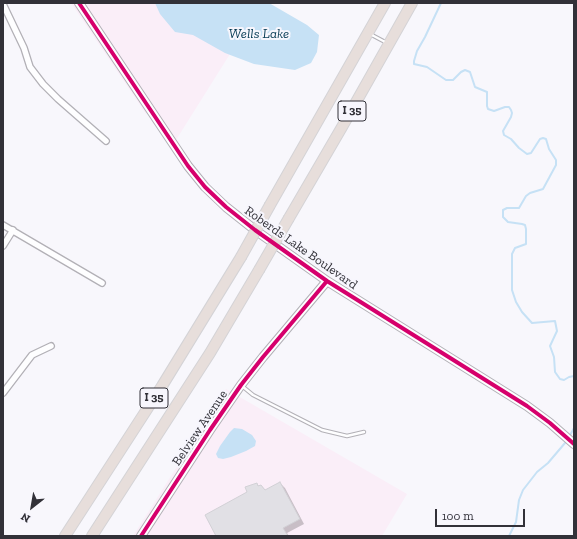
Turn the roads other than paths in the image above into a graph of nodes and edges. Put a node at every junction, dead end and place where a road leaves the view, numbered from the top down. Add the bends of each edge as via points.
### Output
1 (79, 3) edge
2 (385, 3) edge
3 (412, 3) edge
4 (3, 4) edge
5 (369, 33) junction
6 (389, 44) junction
7 (106, 141) dead end
8 (3, 225) edge
9 (13, 230) junction
10 (3, 246) edge
11 (327, 281) junction
12 (102, 283) dead end
13 (52, 346) dead end
14 (241, 385) junction
15 (3, 393) edge
16 (364, 432) dead end
17 (574, 444) edge
18 (65, 536) edge
19 (92, 536) edge
20 (141, 536) edge

1 - 11 street, Roberds Lake Boulevard via 177,150 205,187 244,222
2 - 5 highway, I 35
3 - 6 highway, I 35
4 - 7 street via 30,67 58,99
5 - 6 lane
5 - 18 highway, I 35, bridge via 241,257 166,380
6 - 19 highway, I 35, bridge via 290,218 202,365
8 - 9 street
9 - 10 street
9 - 12 street
11 - 14 street, Belview Avenue
11 - 17 street, Roberds Lake Boulevard via 527,406
13 - 15 street via 32,355
14 - 16 lane via 253,395 322,430 347,436
14 - 20 street, Belview Avenue

